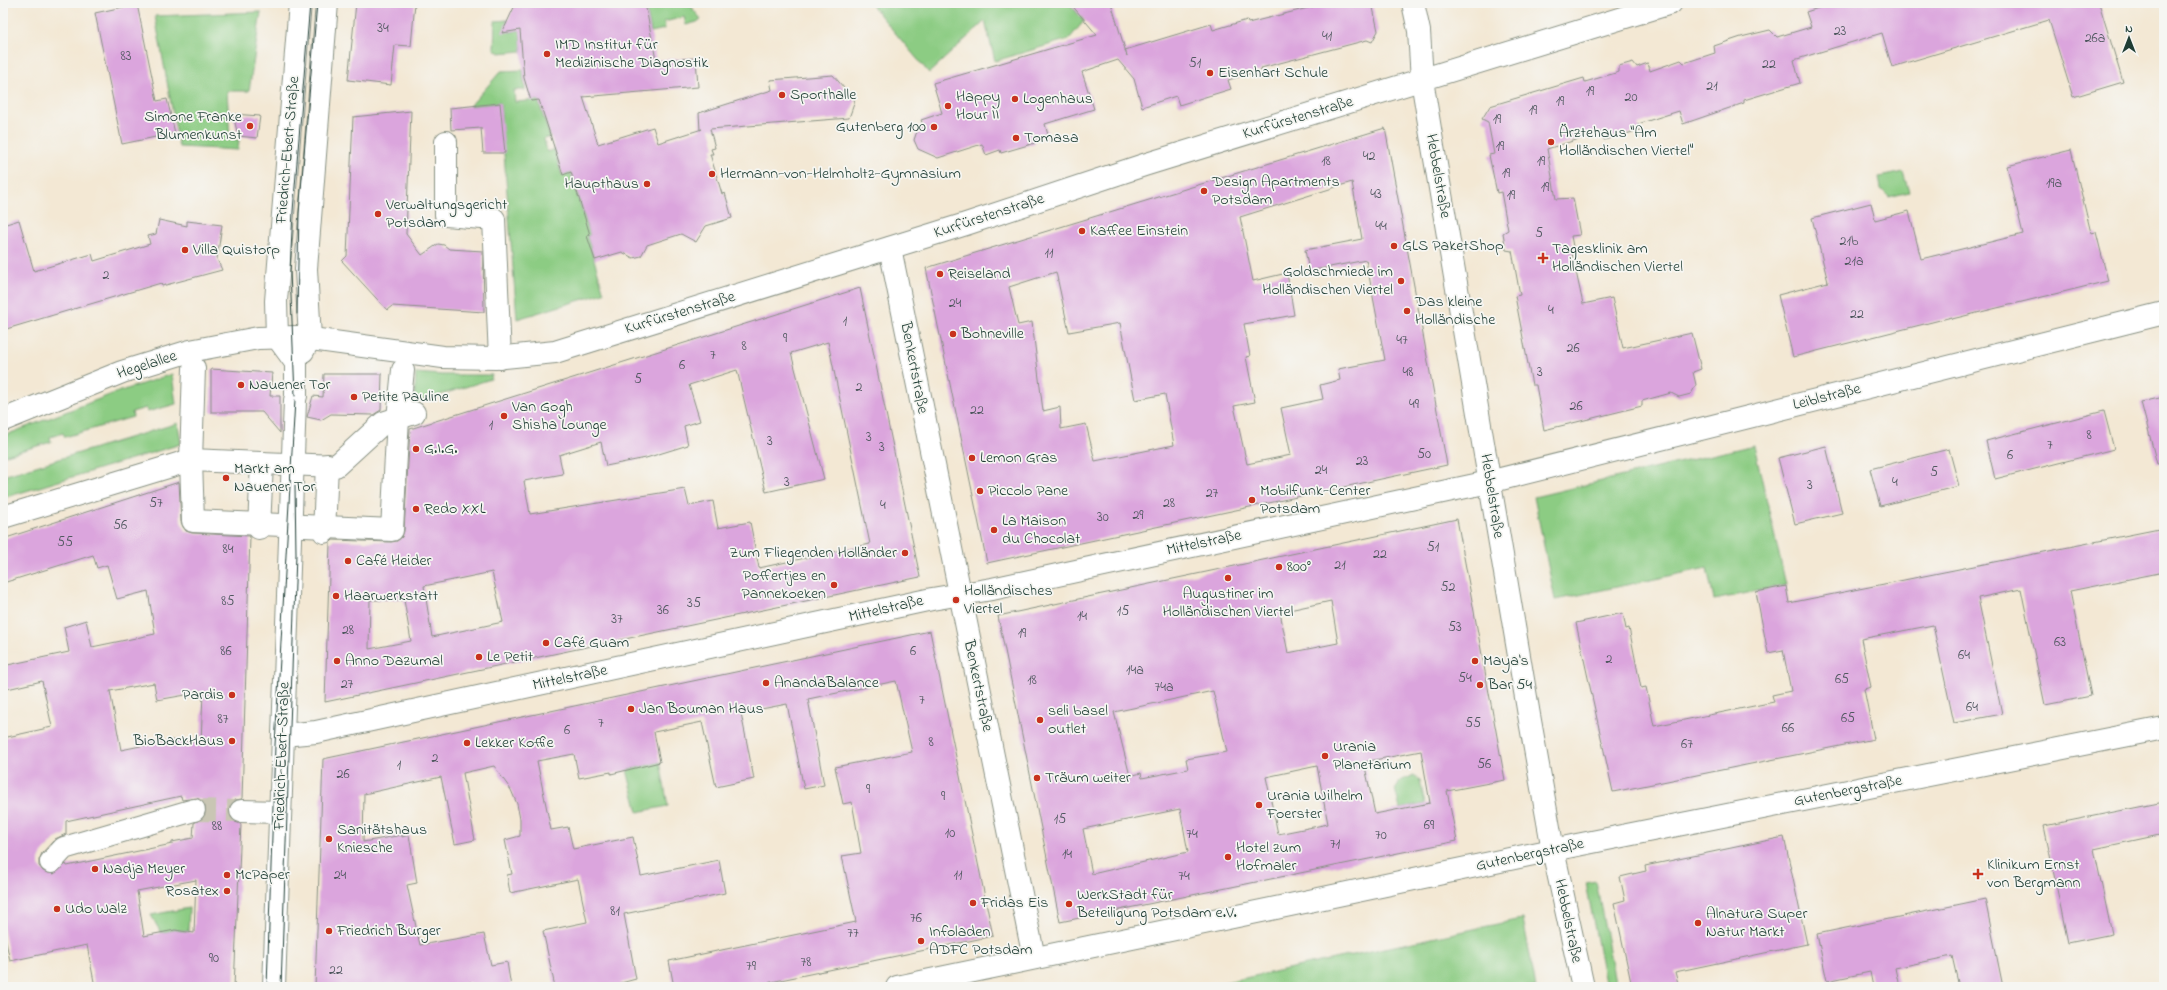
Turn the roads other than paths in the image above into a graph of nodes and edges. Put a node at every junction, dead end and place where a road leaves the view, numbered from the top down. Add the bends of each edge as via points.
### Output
1 (300, 3) edge
2 (327, 3) edge
3 (1413, 3) edge
4 (1671, 3) edge
5 (1422, 80) junction
6 (446, 142) dead end
7 (890, 248) junction
8 (2164, 313) edge
9 (294, 337) junction
10 (500, 358) junction
11 (296, 363) junction
12 (194, 368) dead end
13 (403, 370) dead end
14 (406, 415) junction
15 (3, 420) edge
16 (262, 463) junction
17 (293, 465) junction
18 (327, 465) junction
19 (185, 468) junction
20 (1490, 482) junction
21 (3, 517) edge
22 (292, 525) junction
23 (260, 526) junction
24 (324, 530) junction
25 (959, 595) junction
26 (2164, 728) edge
27 (283, 735) junction
28 (194, 810) tunnel mouth
29 (241, 811) tunnel mouth
30 (280, 812) junction
31 (1553, 850) junction
32 (51, 862) dead end
33 (1034, 958) junction
34 (274, 987) edge
35 (897, 987) edge
36 (1582, 987) edge

1 - 9 street, Friedrich-Ebert-Straße via 277,281
2 - 9 street, Friedrich-Ebert-Straße via 306,269
3 - 5 street, Hebbelstraße via 1419,31
4 - 5 street, Kurfürstenstraße
5 - 7 street, Kurfürstenstraße via 1144,165
5 - 20 street, Hebbelstraße
6 - 10 street via 446,215 494,219
7 - 10 street, Kurfürstenstraße via 555,352
7 - 25 street, Benkertstraße
8 - 20 street, Leiblstraße
9 - 10 street, Kurfürstenstraße via 443,357
9 - 11 street, Friedrich-Ebert-Straße
9 - 11 street
9 - 15 street, Hegelallee via 258,338 190,351 122,372
11 - 17 street, Friedrich-Ebert-Straße
12 - 19 street via 185,413
13 - 14 street
14 - 18 street via 383,423 336,466
14 - 24 street via 399,448 392,530
16 - 17 street
16 - 19 street
16 - 23 street
17 - 18 street
17 - 22 street, Friedrich-Ebert-Straße
18 - 24 street
19 - 21 street
19 - 23 street via 193,521
20 - 25 street, Mittelstraße
20 - 31 street, Hebbelstraße
22 - 23 street
22 - 24 street
22 - 27 street, Friedrich-Ebert-Straße
25 - 27 street, Mittelstraße via 316,732
25 - 33 street, Benkertstraße
26 - 31 street, Gutenbergstraße
27 - 30 street, Friedrich-Ebert-Straße
28 - 32 street via 64,848
29 - 30 street
30 - 34 street, Friedrich-Ebert-Straße
31 - 33 street, Gutenbergstraße
31 - 36 street, Hebbelstraße
33 - 35 street, Gutenbergstraße

